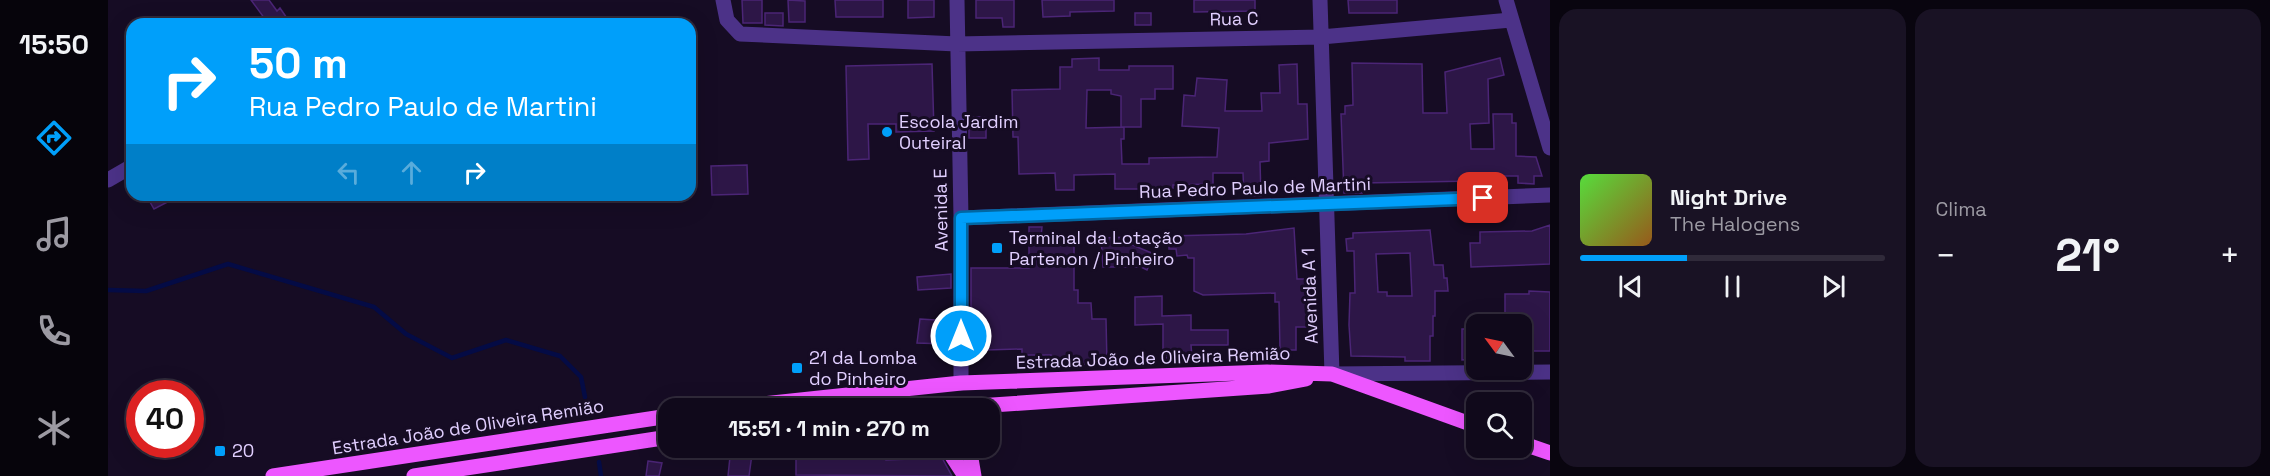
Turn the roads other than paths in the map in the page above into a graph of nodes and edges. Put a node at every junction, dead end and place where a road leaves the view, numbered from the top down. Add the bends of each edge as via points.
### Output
1 (723, 0) edge
2 (957, 0) edge
3 (1320, 0) edge
4 (1506, 0) edge
5 (1511, 20) junction
6 (1322, 37) junction
7 (957, 44) junction
8 (1550, 148) edge
9 (126, 170) edge
10 (108, 180) edge
11 (1550, 195) edge
12 (1326, 205) junction
13 (961, 218) junction
14 (1550, 372) edge
15 (1332, 374) junction
16 (961, 384) junction
17 (823, 398) edge
18 (923, 398) edge
19 (962, 398) edge
20 (1000, 405) edge
21 (658, 418) edge
22 (1466, 422) edge
23 (658, 439) edge
24 (1532, 446) edge
25 (1550, 453) edge
26 (953, 458) edge
27 (971, 458) edge
28 (273, 476) edge
29 (414, 476) edge
30 (965, 476) edge
31 (974, 476) edge

1 - 7 street, Rua C via 727,20 740,34
2 - 7 street, Avenida E
3 - 6 street, Avenida A 1
4 - 5 street
5 - 6 street, Rua C
5 - 8 street
6 - 7 street, Rua C
6 - 12 street, Avenida A 1
7 - 13 street, Avenida E
9 - 10 street
11 - 12 street, Rua Pedro Paulo de Martini
12 - 13 street, Rua Pedro Paulo de Martini
12 - 15 street, Avenida A 1
13 - 16 street, Avenida E
14 - 15 street
15 - 16 main road, Estrada João de Oliveira Remião via 1267,372
15 - 20 main road, Estrada João de Oliveira Remião via 1269,386
15 - 22 main road, Estrada João de Oliveira Remião
16 - 17 main road, Estrada João de Oliveira Remião
16 - 18 main road via 927,393
16 - 19 main road
21 - 28 main road, Estrada João de Oliveira Remião
23 - 29 main road
24 - 25 main road
26 - 30 main road
27 - 31 main road

